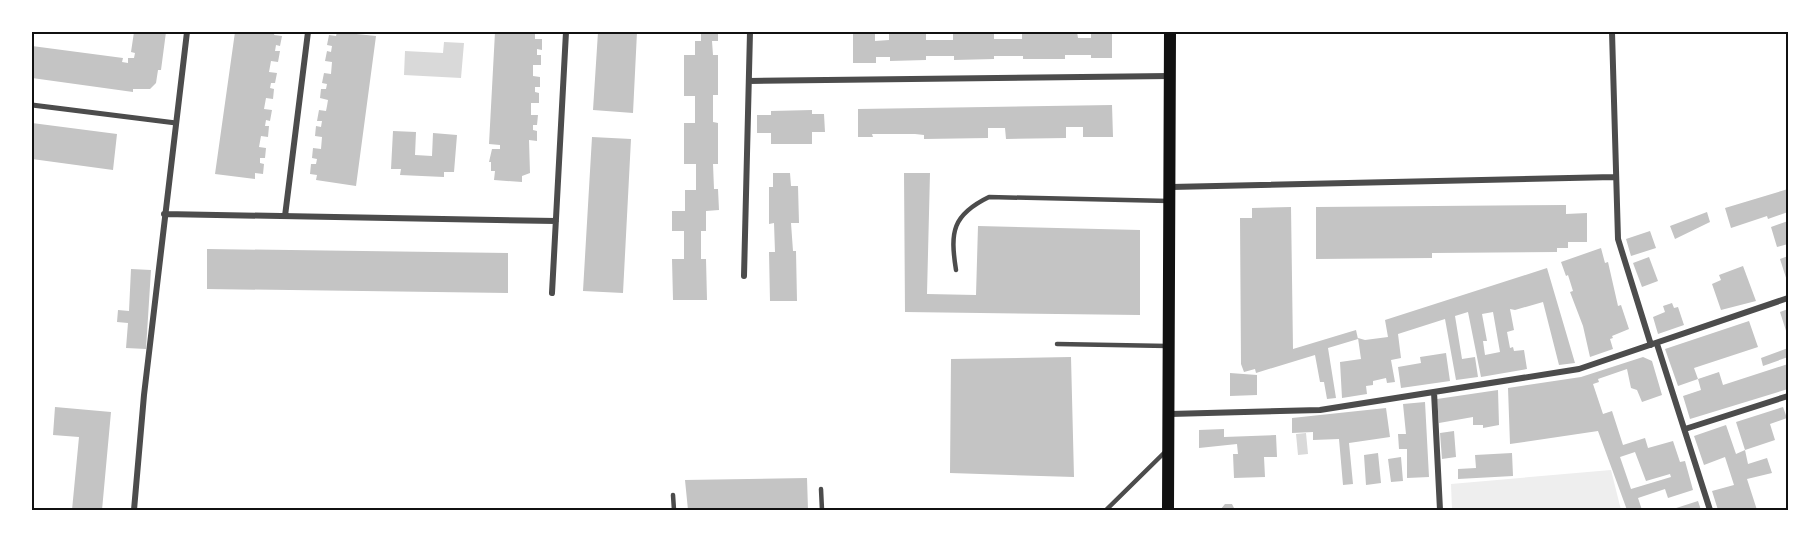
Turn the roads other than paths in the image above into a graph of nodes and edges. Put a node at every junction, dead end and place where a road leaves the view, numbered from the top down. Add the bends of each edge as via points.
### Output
1 (188, 32) edge
2 (308, 32) edge
3 (566, 32) edge
4 (750, 32) edge
5 (1170, 32) edge
6 (1612, 32) edge
7 (1170, 76) junction
8 (749, 81) junction
9 (32, 105) edge
10 (176, 123) junction
11 (1614, 177) junction
12 (1171, 187) junction
13 (1170, 201) junction
14 (164, 214) junction
15 (285, 216) junction
16 (556, 221) junction
17 (956, 270) dead end
18 (744, 276) dead end
19 (552, 293) dead end
20 (1788, 298) edge
21 (1057, 344) dead end
22 (1654, 344) junction
23 (1170, 346) junction
24 (1434, 392) junction
25 (1788, 396) edge
26 (1170, 414) junction
27 (1685, 429) junction
28 (1169, 448) junction
29 (821, 489) dead end
30 (673, 495) dead end
31 (134, 510) edge
32 (674, 510) edge
33 (822, 510) edge
34 (1106, 510) edge
35 (1168, 510) edge
36 (1440, 510) edge
37 (1710, 510) edge

1 - 10 street
2 - 15 street
3 - 16 street
4 - 8 street
5 - 7 main road
6 - 11 street
7 - 8 street
7 - 12 main road
8 - 18 street
9 - 10 street
10 - 14 street
11 - 12 street
11 - 22 street via 1618,239
12 - 13 main road
13 - 17 lane via 989,197 970,207 956,224 952,242
13 - 23 main road
14 - 15 street
14 - 31 street
15 - 16 street
16 - 19 street
20 - 22 street
21 - 23 lane
22 - 24 street via 1579,369
22 - 27 street
23 - 26 main road
24 - 26 street via 1320,410
24 - 36 street
25 - 27 street
26 - 28 main road
27 - 37 street
28 - 34 lane
28 - 35 main road
29 - 33 lane
30 - 32 lane

